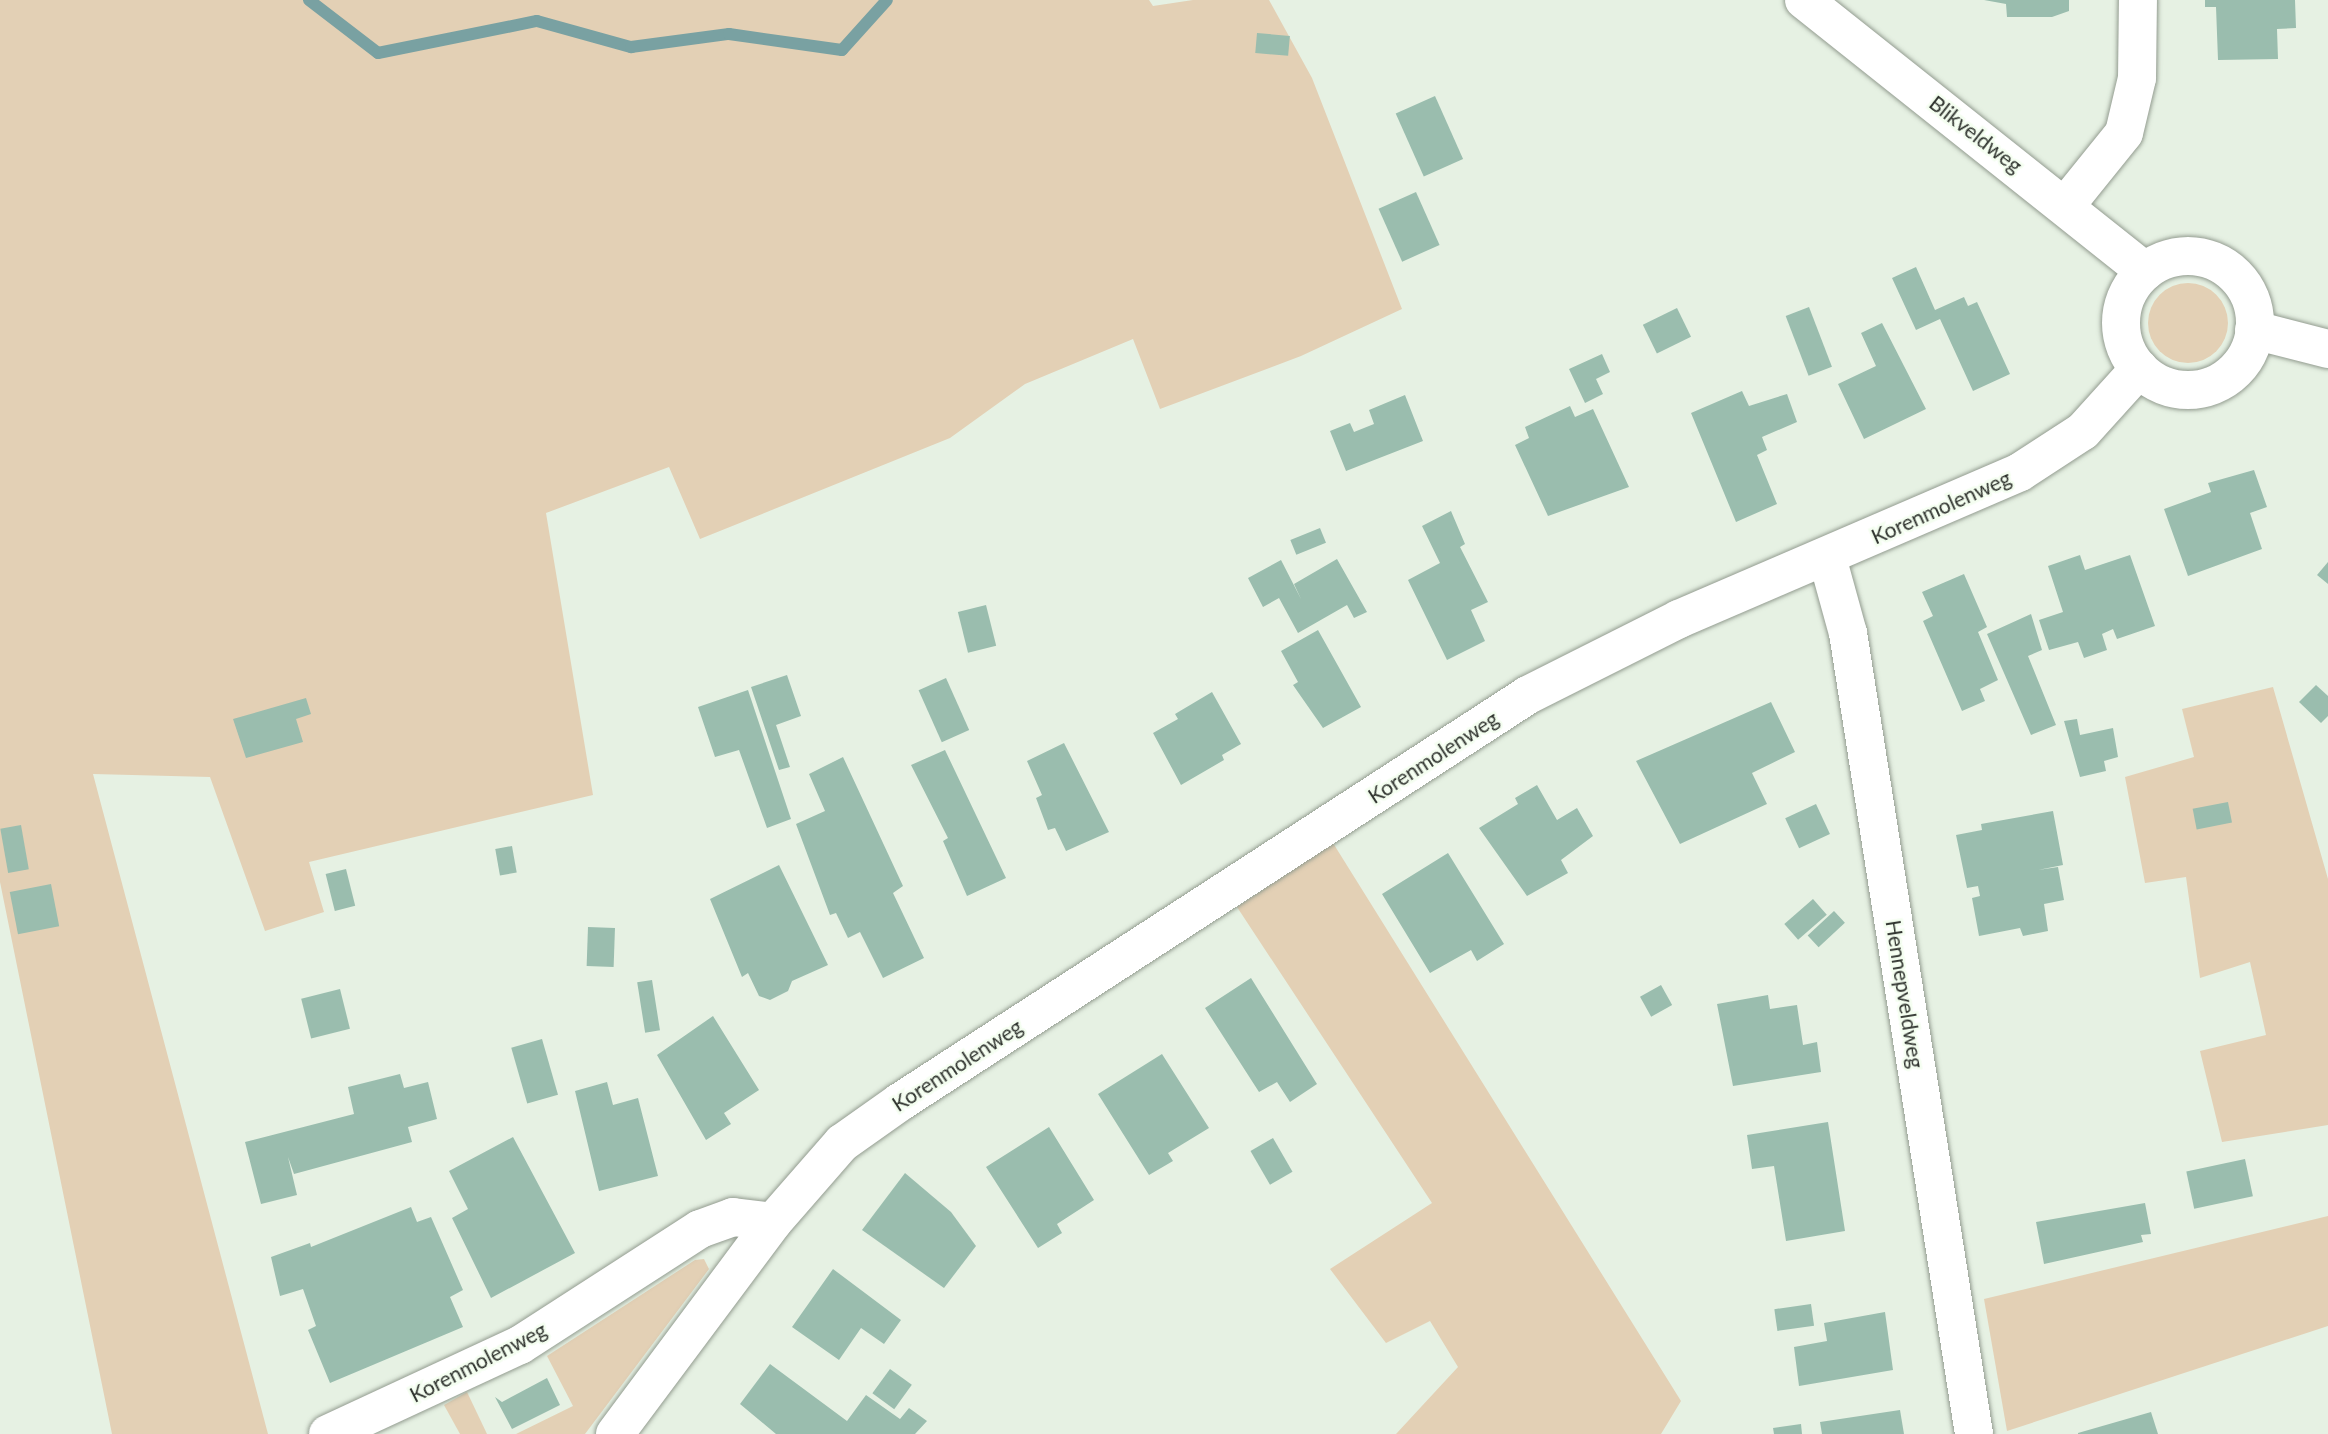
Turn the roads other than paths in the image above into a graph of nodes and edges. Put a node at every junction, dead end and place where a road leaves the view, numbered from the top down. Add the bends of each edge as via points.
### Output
1 (1804, 0) edge
2 (2138, 0) edge
3 (2066, 205) junction
4 (2145, 271) junction
5 (2254, 330) junction
6 (2328, 348) edge
7 (2139, 369) junction
8 (1827, 557) junction
9 (773, 1222) junction
10 (328, 1434) edge
11 (615, 1434) edge
12 (1974, 1434) edge

1 - 3 street, Blikveldweg
2 - 3 street via 2137,78 2124,133
3 - 4 street, Blikveldweg
4 - 5 street via 2179,258 2223,264 2250,293
4 - 7 street via 2123,309 2120,330
5 - 6 street
5 - 7 street via 2247,356 2234,374 2216,385 2176,390
7 - 8 street, Korenmolenweg via 2083,431 2020,472
8 - 9 street, Korenmolenweg via 1679,619 1528,695 890,1109 842,1143
8 - 12 street, Hennepveldweg via 1848,633
9 - 10 street, Korenmolenweg via 733,1217 700,1229 520,1345
9 - 11 street, Korenmolenweg

